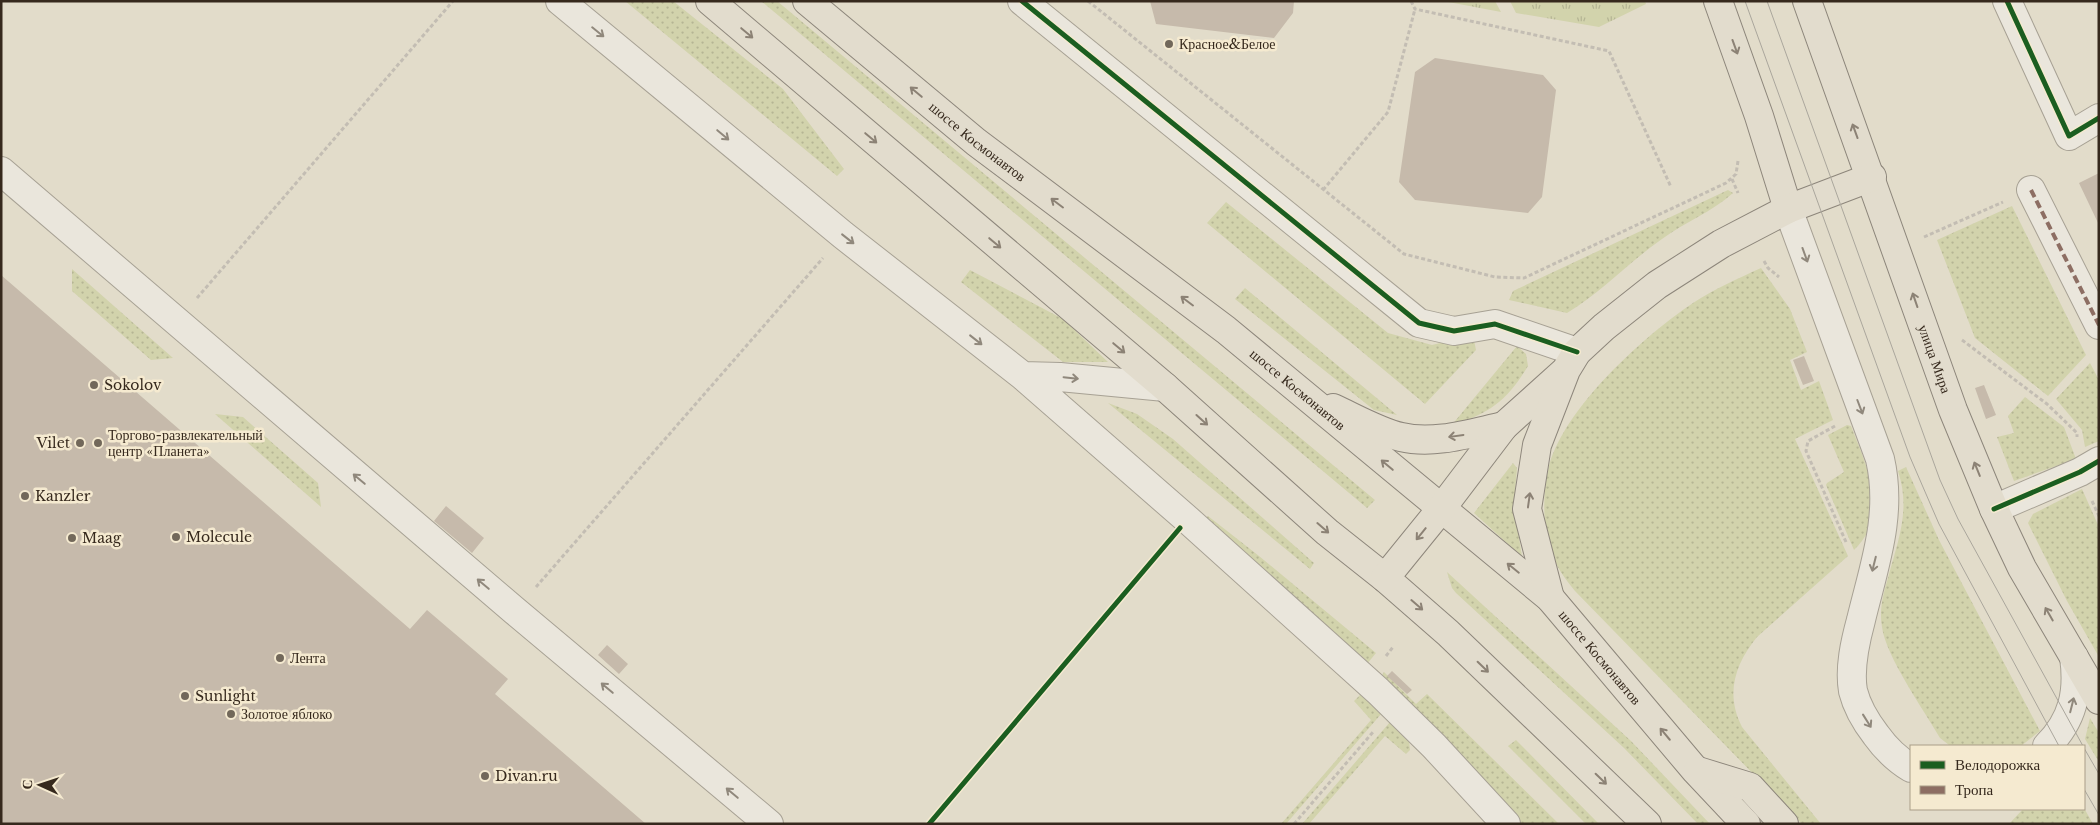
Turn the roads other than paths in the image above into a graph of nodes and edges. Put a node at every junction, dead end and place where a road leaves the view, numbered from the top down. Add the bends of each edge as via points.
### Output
1 (560, 1) edge
2 (710, 1) edge
3 (807, 1) edge
4 (1022, 1) edge
5 (1718, 1) edge
6 (1807, 1) edge
7 (2007, 1) edge
8 (2099, 118) edge
9 (1, 171) edge
10 (1872, 177) junction
11 (2031, 190) road end
12 (1788, 209) junction
13 (2099, 325) edge
14 (1571, 361) junction
15 (1023, 376) junction
16 (1166, 388) junction
17 (1302, 394) junction
18 (1504, 426) junction
19 (2089, 466) edge
20 (1441, 509) junction
21 (1994, 509) junction
22 (1386, 578) junction
23 (1550, 598) junction
24 (2074, 657) junction
25 (2099, 700) edge
26 (2048, 745) edge
27 (1910, 767) edge
28 (1696, 771) junction
29 (770, 824) edge
30 (1506, 824) edge
31 (1647, 824) edge
32 (1746, 824) edge
33 (1784, 824) edge

1 -> 15 street via 843,235
2 -> 16 main road
17 -> 3 main road, шоссе Космонавтов via 1226,330 976,142
4 - 14 street via 1419,323 1454,331 1495,324
5 -> 12 main road
10 -> 6 main road, улица Мира
7 - 8 street via 2070,136
29 -> 9 street via 515,611
10 - 12 main road
21 -> 10 main road, улица Мира via 1954,410
11 - 13 street
12 - 14 main road via 1721,244 1657,285 1604,327
12 -> 27 street via 1880,460 1886,487 1882,534 1854,654 1853,691 1868,724 1890,753
14 - 18 main road
23 -> 14 main road via 1527,508 1537,446
15 -> 16 street
15 - 30 street via 1378,691
16 -> 22 main road via 1328,532
18 -> 17 main road via 1425,440 1400,437
20 -> 17 main road, шоссе Космонавтов
18 - 20 main road
19 - 21 street
20 -> 22 main road
23 -> 20 main road, шоссе Космонавтов
24 -> 21 main road, улица Мира via 2022,568
22 -> 31 main road via 1448,633
28 -> 23 main road, шоссе Космонавтов
24 - 25 main road, улица Мира
26 -> 24 street via 2068,720 2075,688
28 - 32 main road, шоссе Космонавтов
28 - 33 main road via 1750,787

